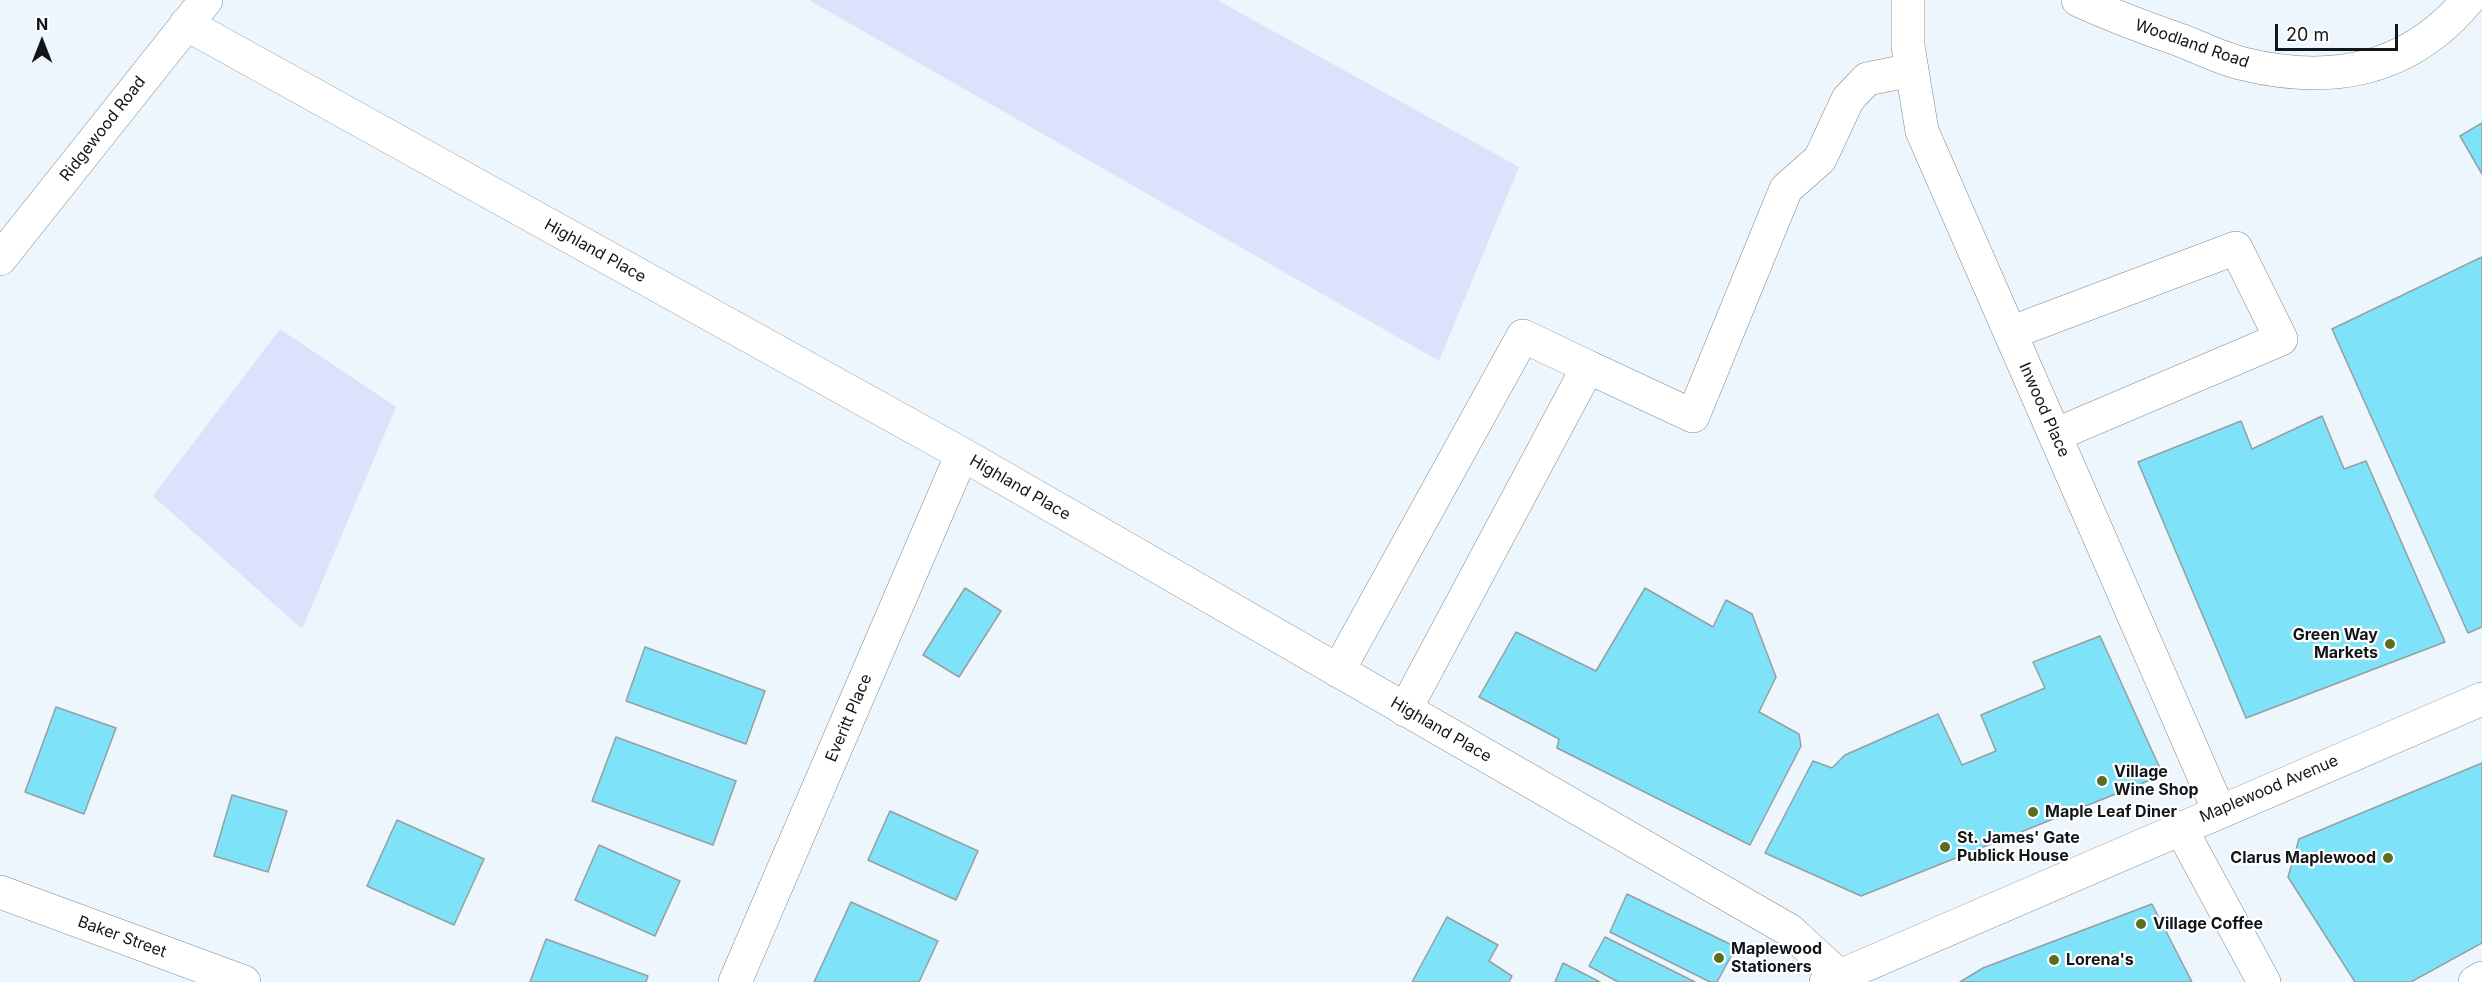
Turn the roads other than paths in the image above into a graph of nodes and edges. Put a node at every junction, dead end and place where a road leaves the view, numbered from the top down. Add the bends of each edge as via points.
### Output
1 (1908, 0) edge
2 (2078, 0) edge
3 (2468, 0) edge
4 (196, 12) edge
5 (1912, 70) junction
6 (0, 259) edge
7 (2010, 333) junction
8 (1588, 367) junction
9 (2055, 435) junction
10 (962, 454) junction
11 (1338, 671) junction
12 (2482, 699) edge
13 (1406, 710) junction
14 (2219, 811) junction
15 (2180, 827) junction
16 (0, 892) edge
17 (2482, 978) edge
18 (1832, 979) edge
19 (244, 982) edge
20 (735, 982) edge
21 (2264, 982) edge
22 (2475, 982) edge

1 - 5 street, Inwood Place
2 - 3 street, Woodland Road via 2242,64 2317,75 2398,57 2426,40
4 - 6 street, Ridgewood Road
4 - 10 street, Highland Place
5 - 7 street, Inwood Place via 1922,131
5 - 8 street via 1867,79 1848,99 1820,159 1786,189 1693,416
7 - 9 street, Inwood Place
7 - 9 street via 2236,248 2281,339
8 - 11 street via 1523,336
8 - 13 street
9 - 14 street, Inwood Place
10 - 11 street, Highland Place
10 - 20 street, Everitt Place
11 - 13 street, Highland Place
12 - 14 street, Maplewood Avenue
13 - 18 street, Highland Place via 1789,930
14 - 15 street, Maplewood Avenue
15 - 18 street, Maplewood Avenue
15 - 21 street
16 - 19 street, Baker Street
17 - 22 street

